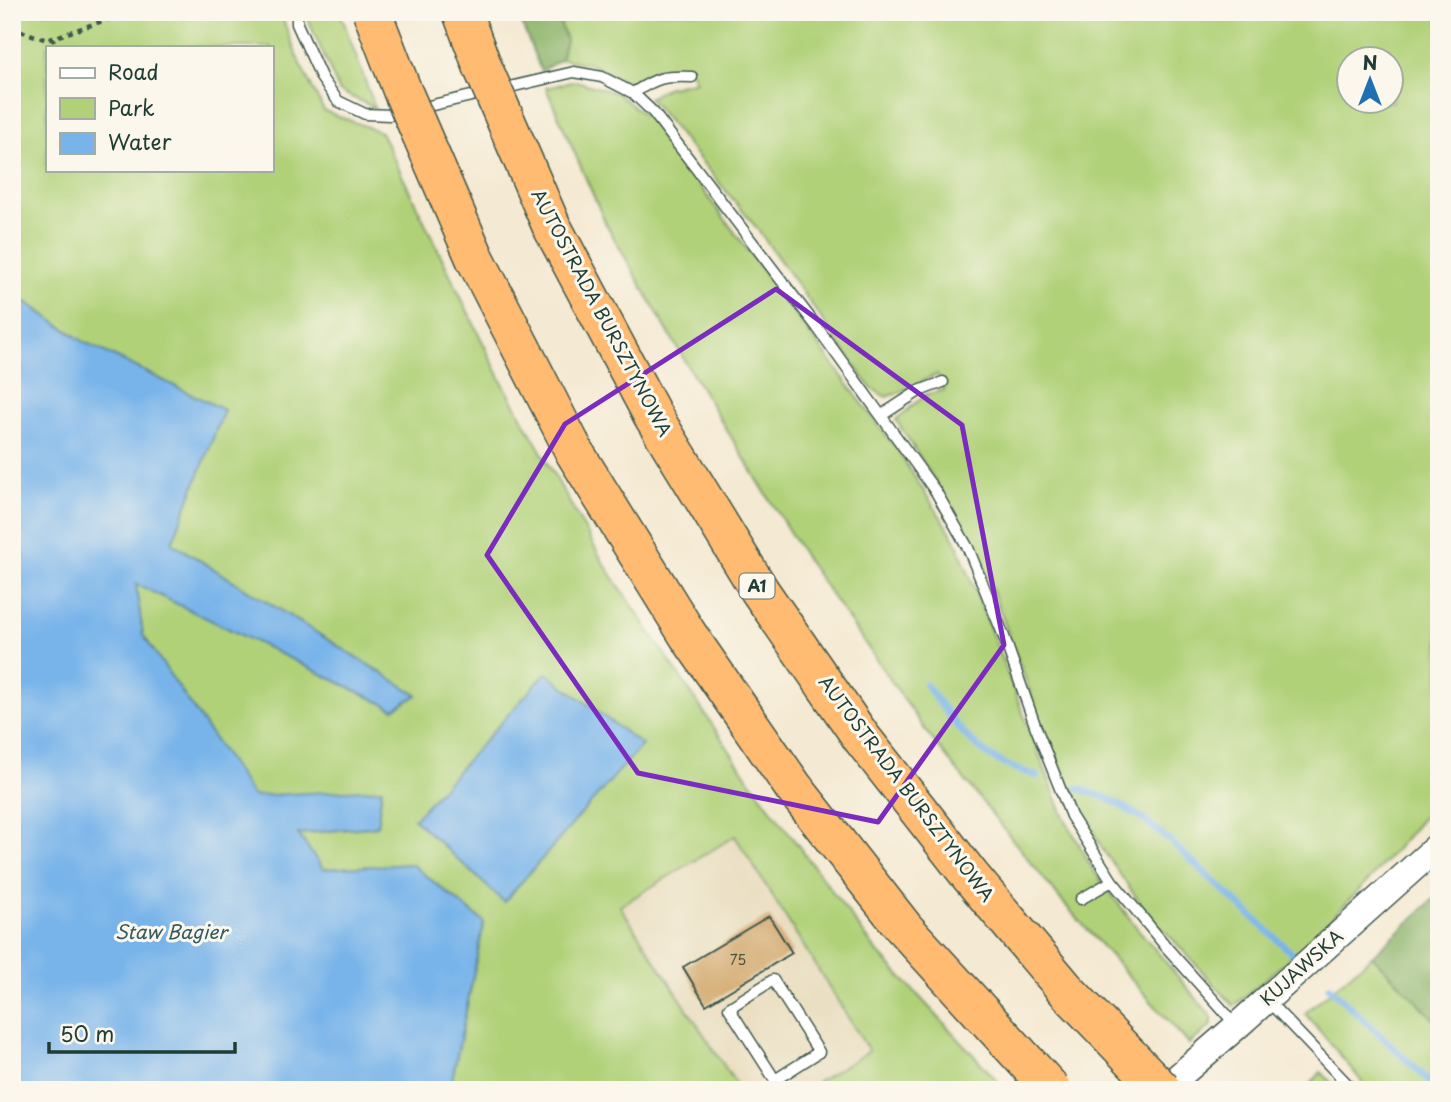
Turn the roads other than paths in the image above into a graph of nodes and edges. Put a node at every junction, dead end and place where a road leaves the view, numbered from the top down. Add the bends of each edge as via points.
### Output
1 (297, 12) edge
2 (372, 12) edge
3 (462, 12) edge
4 (692, 77) dead end
5 (633, 93) junction
6 (943, 382) dead end
7 (882, 415) junction
8 (1439, 845) edge
9 (1112, 881) junction
10 (1081, 899) dead end
11 (1266, 1000) junction
12 (1237, 1026) junction
13 (775, 1080) junction
14 (782, 1090) edge
15 (1052, 1090) edge
16 (1163, 1090) edge
17 (1353, 1090) edge

1 - 5 lane via 297,24 322,79 338,101 365,114 390,115 574,72 602,77
2 - 15 highway, bridge via 475,258 575,453 688,635 794,788 904,928
3 - 16 highway, AUTOSTRADA BURSZTYNOWA / A1, bridge via 551,225 653,416 760,591 861,737 971,877 1067,991
4 - 5 lane via 655,79
5 - 7 lane via 695,166
6 - 7 lane via 919,391
7 - 9 lane via 936,492 968,548 1072,816
8 - 11 street, KUJAWSKA
9 - 10 lane
9 - 12 lane
11 - 12 street, KUJAWSKA
11 - 17 lane
12 - 16 street, KUJAWSKA
13 - 13 lane via 820,1052 773,980 729,1007
13 - 14 lane

